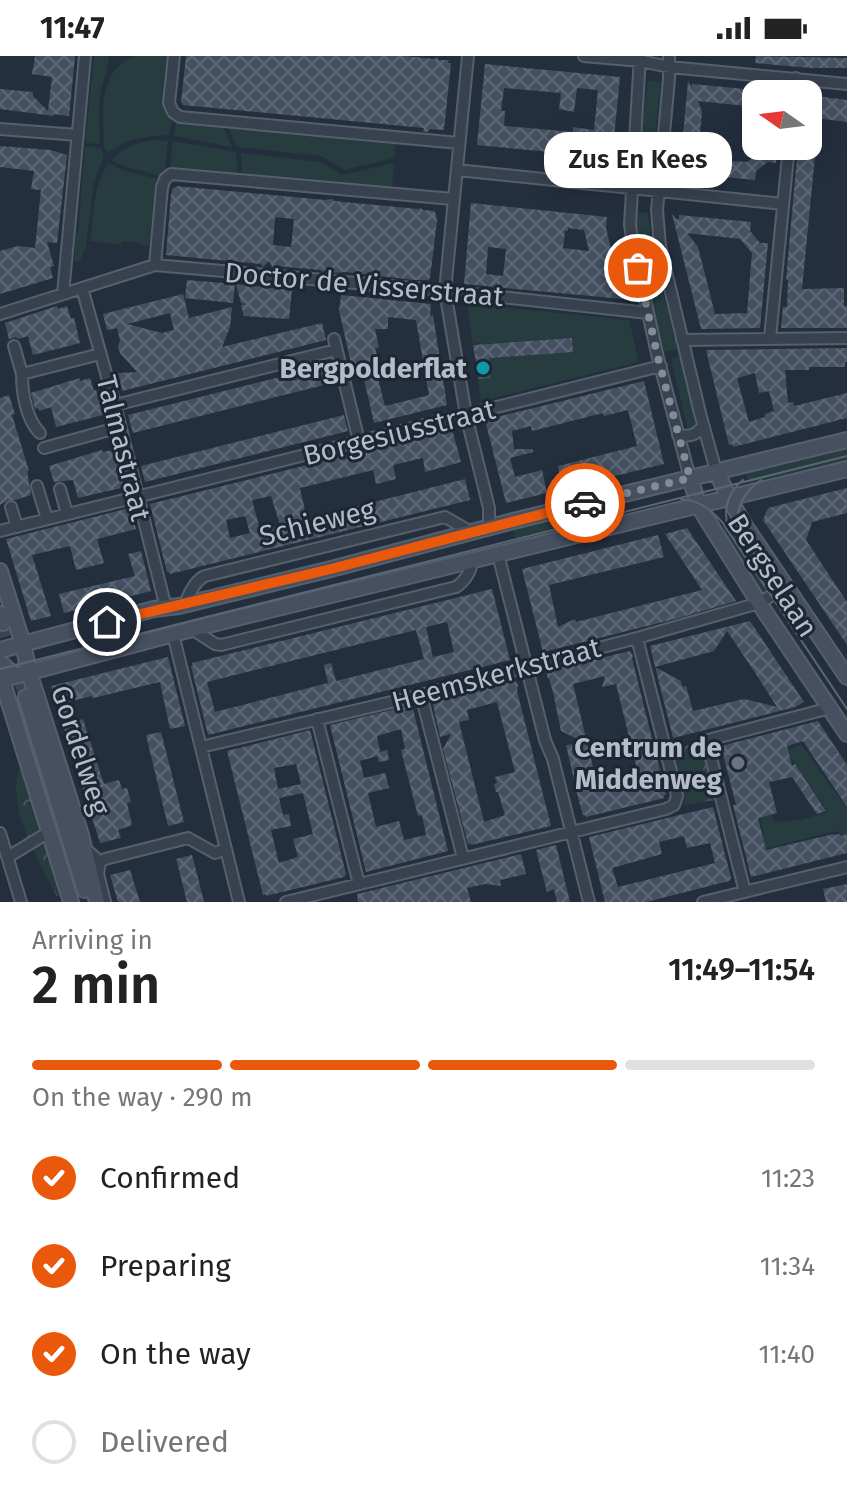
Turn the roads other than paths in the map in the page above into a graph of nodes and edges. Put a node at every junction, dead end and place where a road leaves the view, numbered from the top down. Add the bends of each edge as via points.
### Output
1 (85, 56) edge
2 (174, 56) edge
3 (468, 56) edge
4 (584, 56) edge
5 (640, 59) edge
6 (669, 62) edge
7 (796, 78) joint
8 (847, 84) edge
9 (0, 129) edge
10 (78, 135) junction
11 (459, 143) junction
12 (788, 160) edge
13 (457, 170) junction
14 (631, 189) junction
15 (658, 191) junction
16 (453, 199) junction
17 (783, 204) junction
18 (155, 265) junction
19 (82, 288) junction
20 (445, 291) junction
21 (63, 294) junction
22 (648, 313) junction
23 (0, 314) edge
24 (770, 338) junction
25 (847, 338) edge
26 (682, 340) junction
27 (14, 346) dead end
28 (100, 354) junction
29 (661, 366) junction
30 (22, 374) junction
31 (115, 405) junction
32 (466, 415) junction
33 (703, 426) junction
34 (120, 427) junction
35 (40, 433) dead end
36 (678, 435) junction
37 (847, 440) edge
38 (359, 441) junction
39 (44, 448) dead end
40 (847, 469) edge
41 (716, 471) junction
42 (690, 478) junction
43 (37, 486) dead end
44 (60, 489) dead end
45 (137, 497) junction
46 (729, 498) junction
47 (699, 506) junction
48 (11, 507) dead end
49 (67, 514) junction
50 (47, 519) junction
51 (488, 521) junction
52 (17, 527) junction
53 (0, 531) edge
54 (468, 534) junction
55 (471, 560) junction
56 (500, 561) junction
57 (0, 571) edge
58 (786, 587) junction
59 (164, 602) junction
60 (759, 603) junction
61 (188, 604) junction
62 (201, 632) junction
63 (173, 634) junction
64 (637, 638) junction
65 (23, 644) junction
66 (0, 650) edge
67 (0, 662) edge
68 (526, 666) junction
69 (11, 677) edge
70 (847, 677) edge
71 (421, 695) junction
72 (830, 708) junction
73 (317, 719) junction
74 (847, 734) edge
75 (201, 747) junction
76 (572, 831) junction
77 (49, 832) junction
78 (0, 833) edge
79 (226, 849) junction
80 (85, 852) junction
81 (8, 857) junction
82 (463, 858) junction
83 (100, 862) junction
84 (847, 867) edge
85 (359, 884) junction
86 (745, 892) junction
87 (21, 902) edge
88 (71, 902) edge
89 (81, 902) edge
90 (89, 902) edge
91 (97, 902) edge
92 (105, 902) edge
93 (239, 902) edge
94 (286, 902) edge
95 (589, 902) edge
96 (703, 902) edge

1 - 10 street
2 - 11 street via 169,101 175,114 185,118
3 - 11 street
4 - 5 street
5 - 6 street
5 - 14 street, Bergselaan
6 - 7 street
6 - 15 street, Bergselaan
7 - 8 street
9 - 10 street
10 - 21 street
11 - 13 street
12 - 17 street
13 - 14 street
13 - 16 street
14 - 15 street
14 - 22 street, Bergselaan via 630,225
15 - 17 street
15 - 26 street, Bergselaan via 660,246
16 - 18 street via 171,174 162,187
16 - 20 street
17 - 24 street
18 - 19 street, Doctor de Visserstraat
18 - 20 street, Doctor de Visserstraat
19 - 21 street, Doctor de Visserstraat
19 - 28 street, Talmastraat
20 - 22 street, Doctor de Visserstraat
20 - 32 street
21 - 23 street, Doctor de Visserstraat
22 - 29 street, Bergselaan
24 - 25 street
24 - 26 street
26 - 33 street, Bergselaan
27 - 30 street
28 - 30 street
28 - 31 street, Talmastraat
29 - 32 street, Borgesiusstraat
29 - 36 street, Bergselaan
30 - 35 street via 22,390
31 - 34 street, Talmastraat
31 - 38 street via 335,344
32 - 38 street, Borgesiusstraat
32 - 51 street
33 - 36 street via 698,433
33 - 41 street, Bergselaan
34 - 39 street
34 - 45 street, Talmastraat
36 - 42 street, Bergselaan
37 - 41 main road, Schieweg
38 - 45 street, Borgesiusstraat
40 - 46 main road
41 - 42 main road, Schieweg
41 - 46 main road, Bergselaan
42 - 47 main road, Bergselaan
42 - 51 main road, Schieweg
43 - 50 street
44 - 49 street
45 - 49 street, Borgesiusstraat
45 - 59 street, Talmastraat
46 - 47 main road
46 - 58 main road, Bergselaan
47 - 56 main road
47 - 60 main road, Bergselaan
48 - 52 street
49 - 50 street, Borgesiusstraat
50 - 52 street, Borgesiusstraat
51 - 54 main road, Schieweg
52 - 53 street, Borgesiusstraat
54 - 61 main road, Schieweg
54 - 61 street, Schieweg via 445,517 205,576
55 - 56 main road
55 - 62 main road
55 - 62 street via 456,587 221,645
56 - 68 street
57 - 65 main road, Gordelweg
58 - 60 street, Heemskerkstraat
58 - 70 main road, Bergselaan
59 - 61 main road, Schieweg
59 - 65 main road, Schieweg
60 - 64 street, Heemskerkstraat
60 - 72 main road, Bergselaan
62 - 63 main road
63 - 69 main road
63 - 75 street
64 - 68 street, Heemskerkstraat
64 - 76 street via 670,762 675,803
65 - 66 main road, Schieweg
65 - 69 main road, Gordelweg
67 - 69 main road, Gordelweg
68 - 71 street, Heemskerkstraat
68 - 76 street
69 - 77 main road, Gordelweg
69 - 80 main road, Gordelweg
71 - 73 street, Heemskerkstraat
71 - 82 street
72 - 74 main road, Bergselaan
72 - 86 street via 708,740
73 - 75 street, Heemskerkstraat
73 - 85 street
75 - 79 street
76 - 82 street
76 - 95 street
77 - 81 street
77 - 88 main road, Gordelweg
78 - 81 street
79 - 83 street via 215,853 188,838
79 - 93 street
80 - 83 street, Gordelweg
80 - 91 main road, Gordelweg
81 - 87 street
82 - 85 street
83 - 92 street
84 - 86 street
85 - 94 street
86 - 96 street
89 - 90 main road, Gordelweg via 22,699

